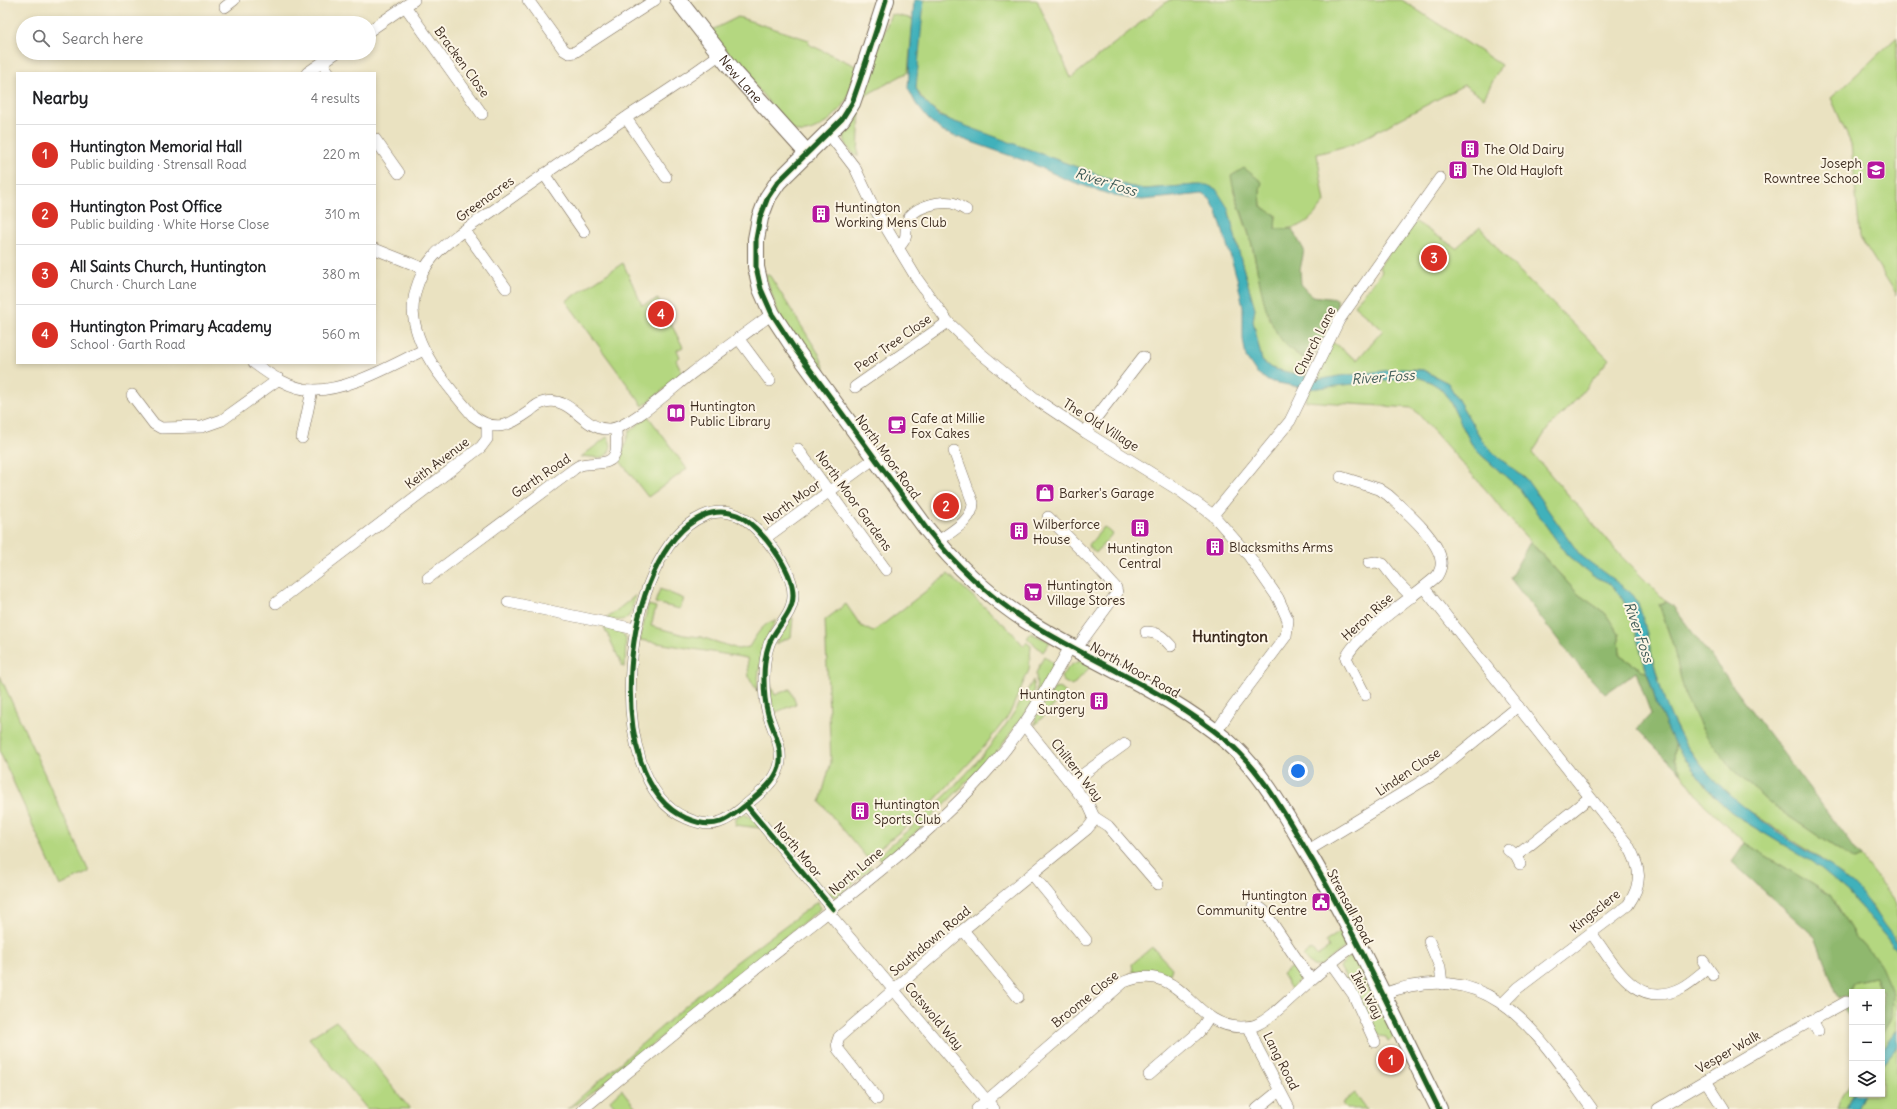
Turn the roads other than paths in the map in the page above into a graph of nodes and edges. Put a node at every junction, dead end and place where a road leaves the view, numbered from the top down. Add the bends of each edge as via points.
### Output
1 (234, 0) edge
2 (528, 0) edge
3 (655, 0) edge
4 (678, 0) edge
5 (886, 0) edge
6 (409, 3) edge
7 (225, 7) dead end
8 (376, 26) edge
9 (720, 54) junction
10 (326, 60) edge
11 (322, 63) junction
12 (308, 72) edge
13 (328, 72) edge
14 (482, 114) dead end
15 (626, 118) junction
16 (829, 134) junction
17 (376, 140) edge
18 (808, 154) junction
19 (398, 172) dead end
20 (544, 174) junction
21 (666, 177) dead end
22 (1440, 178) dead end
23 (966, 210) dead end
24 (465, 232) junction
25 (584, 232) dead end
26 (898, 248) junction
27 (376, 249) edge
28 (425, 269) junction
29 (506, 288) dead end
30 (772, 314) junction
31 (948, 322) junction
32 (738, 338) junction
33 (424, 350) junction
34 (1143, 357) dead end
35 (256, 364) edge
36 (279, 379) junction
37 (770, 381) dead end
38 (855, 387) dead end
39 (312, 390) junction
40 (132, 395) dead end
41 (487, 425) junction
42 (616, 428) junction
43 (1085, 432) junction
44 (302, 438) dead end
45 (798, 449) dead end
46 (954, 450) dead end
47 (875, 458) junction
48 (1342, 477) dead end
49 (829, 492) junction
50 (1213, 515) junction
51 (1048, 517) dead end
52 (764, 540) junction
53 (937, 542) junction
54 (1369, 562) dead end
55 (886, 570) dead end
56 (428, 578) dead end
57 (1424, 588) junction
58 (1412, 597) junction
59 (508, 602) dead end
60 (276, 603) dead end
61 (635, 629) junction
62 (1146, 632) dead end
63 (1172, 646) dead end
64 (1073, 648) junction
65 (1365, 696) dead end
66 (1518, 706) junction
67 (1024, 725) junction
68 (1216, 732) junction
69 (1125, 744) dead end
70 (1071, 784) junction
71 (1589, 798) junction
72 (746, 805) junction
73 (1094, 817) junction
74 (1307, 851) junction
75 (1514, 857) dead end
76 (1032, 874) junction
77 (1158, 884) dead end
78 (1254, 906) dead end
79 (830, 910) junction
80 (963, 930) junction
81 (1592, 934) junction
82 (1428, 938) dead end
83 (1086, 940) dead end
84 (1357, 944) junction
85 (1331, 963) junction
86 (1708, 968) dead end
87 (1312, 980) junction
88 (1442, 984) junction
89 (894, 990) junction
90 (1383, 994) junction
91 (1018, 997) dead end
92 (1846, 1002) dead end
93 (1502, 1004) junction
94 (1209, 1017) junction
95 (1812, 1020) junction
96 (1249, 1027) junction
97 (1818, 1031) dead end
98 (1376, 1042) dead end
99 (1149, 1075) dead end
100 (1706, 1081) junction
101 (1279, 1091) junction
102 (877, 1099) dead end
103 (990, 1105) edge
104 (1289, 1108) dead end
105 (583, 1109) edge
106 (977, 1109) edge
107 (1258, 1109) edge
108 (1439, 1109) edge
109 (1592, 1109) edge
110 (1658, 1109) edge
111 (1724, 1109) edge

1 - 7 street
2 - 3 street via 564,50 569,53 575,52
4 - 9 street, New Lane
5 - 16 street, North Moor Road via 852,103 842,120
6 - 8 street
6 - 14 street, Bracken Close
9 - 15 street, Greenacres
9 - 18 street, New Lane
10 - 11 street
11 - 12 street
11 - 13 street
15 - 20 street, Greenacres
15 - 21 street
16 - 18 street, North Moor Road
16 - 26 street, The Old Village via 855,168 873,206
17 - 19 street
18 - 30 street, North Moor Road via 772,190 760,218 756,239 756,267 761,289
20 - 24 street, Greenacres
20 - 25 street
22 - 50 street, Church Lane via 1339,320 1290,421
23 - 26 street via 953,204 938,203 922,208 907,222 906,240
24 - 28 street, Greenacres via 433,257
24 - 29 street
26 - 31 street, The Old Village
27 - 28 street
28 - 33 street, Greenacres via 414,295 413,310
30 - 32 street
30 - 47 street, North Moor Road
31 - 38 street, Pear Tree Close
31 - 43 street, The Old Village via 1000,371
32 - 37 street
32 - 42 street via 644,410
33 - 39 street via 355,381
33 - 41 street, Greenacres via 469,411
34 - 43 street
35 - 36 street
36 - 39 street
36 - 40 street via 222,420 202,427 161,428 154,424
39 - 44 street
41 - 42 street via 508,425 545,402 556,402 575,410 585,421 597,427 608,430
41 - 60 street, Keith Avenue via 487,439 481,447
42 - 56 street, Garth Road via 615,454 607,462 580,465
43 - 50 street, The Old Village via 1180,490
45 - 49 street, North Moor Gardens
46 - 53 street via 973,503 973,510 968,518
47 - 49 street, North Moor
47 - 53 street, North Moor Road
48 - 57 street, Heron Rise via 1379,489 1388,495 1432,540 1439,552 1441,569
49 - 52 street, North Moor
49 - 55 street, North Moor Gardens
50 - 68 street, The Old Village via 1261,572 1278,598 1288,624 1286,636
51 - 64 street, North Lane via 1091,560 1116,588 1117,593
52 - 61 street, North Moor via 744,519 726,512 714,512 690,524 671,542 655,568
52 - 72 street, North Moor via 775,552 790,577 794,598 769,644 765,668 765,699 778,741 780,764 772,782
53 - 64 street, North Moor Road via 958,566 988,593 1030,623
54 - 58 street via 1382,564
57 - 58 street, Heron Rise
57 - 66 street
58 - 65 street, Heron Rise via 1360,640 1346,658
59 - 61 street
61 - 72 street, North Moor via 631,702 642,761 654,790 672,810 683,817 702,823 720,822
62 - 63 street via 1161,635
64 - 67 street, North Lane
64 - 68 street, North Moor Road via 1162,695
66 - 71 street, Kingsclere
66 - 74 street, Linden Close via 1434,774
67 - 70 street, Chiltern Way
67 - 79 street, North Lane via 993,765 969,790 926,831
68 - 74 street, Strensall Road via 1251,765
69 - 70 street
70 - 73 street, Chiltern Way via 1089,806
71 - 75 street
71 - 81 street, Kingsclere via 1628,846 1636,859 1639,878 1628,906
72 - 79 street, North Moor
73 - 76 street, Southdown Road via 1087,829
73 - 77 street, Chiltern Way via 1108,826
74 - 84 street, Strensall Road
76 - 80 street, Southdown Road
76 - 83 street
78 - 87 street via 1264,911
79 - 89 street, Cotswold Way
79 - 105 street, North Lane
80 - 89 street, Southdown Road
80 - 91 street
81 - 86 street via 1625,980 1643,992 1671,992 1681,988
81 - 93 street, Kingsclere via 1518,988
82 - 88 street via 1440,967
84 - 85 street, Broome Close
84 - 90 street, Strensall Road
85 - 87 street, Broome Close
85 - 98 street, Ikin Way via 1353,994
87 - 96 street, Broome Close via 1265,1020
88 - 90 street via 1415,984
88 - 93 street via 1474,990
89 - 102 street, Southdown Road via 840,1037 837,1043 838,1049
89 - 103 street, Cotswold Way
90 - 108 street, Strensall Road
92 - 95 street, Vesper Walk
93 - 109 street via 1536,1033
94 - 96 street, Broome Close via 1228,1026
94 - 99 street via 1199,1032
94 - 103 street, Broome Close via 1168,982 1152,978 1134,978 1124,982
95 - 97 street
95 - 100 street, Vesper Walk
96 - 101 street, Lang Road
100 - 110 street, Vesper Walk
100 - 111 street
101 - 104 street, Lang Road
101 - 107 street
103 - 106 street, Broome Close

